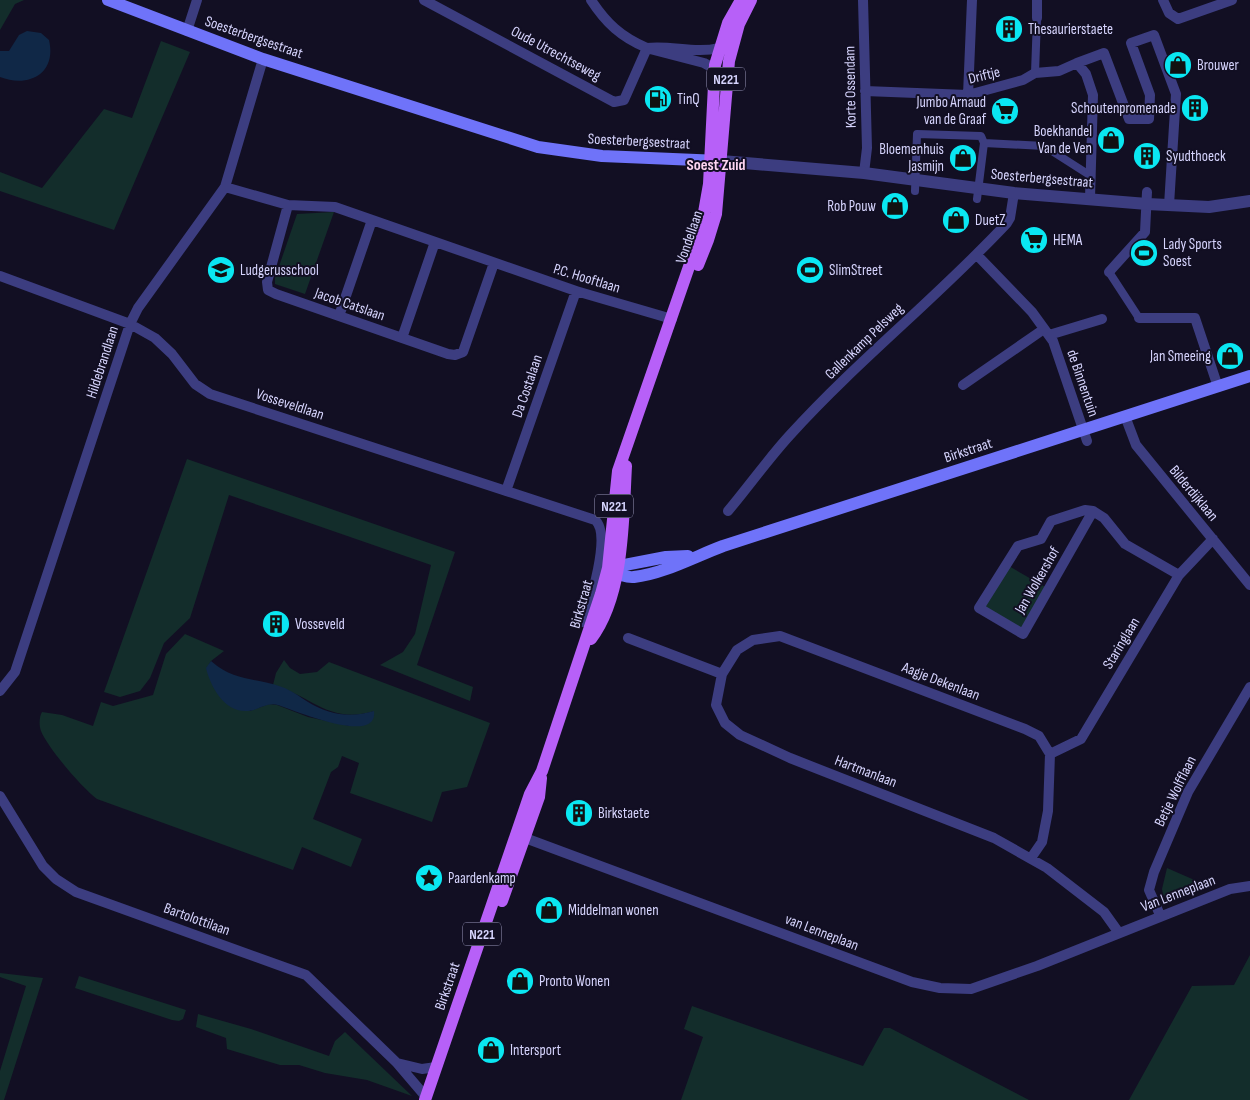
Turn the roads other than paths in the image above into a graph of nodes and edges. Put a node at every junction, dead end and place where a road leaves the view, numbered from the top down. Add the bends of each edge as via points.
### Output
1 (108, 0) edge
2 (197, 0) edge
3 (424, 0) edge
4 (591, 0) edge
5 (741, 0) edge
6 (751, 0) edge
7 (863, 0) edge
8 (972, 0) edge
9 (1037, 0) edge
10 (1163, 0) edge
11 (1232, 0) edge
12 (1036, 18) joint
13 (186, 31) junction
14 (646, 48) junction
15 (719, 48) junction
16 (263, 59) junction
17 (1077, 63) junction
18 (715, 69) junction
19 (1035, 72) junction
20 (865, 91) junction
21 (968, 95) junction
22 (984, 143) junction
23 (716, 161) junction
24 (864, 173) junction
25 (1091, 176) junction
26 (915, 185) junction
27 (226, 187) junction
28 (1014, 193) junction
29 (977, 194) junction
30 (1090, 198) junction
31 (1147, 198) junction
32 (1250, 201) edge
33 (288, 205) junction
34 (1168, 205) junction
35 (372, 220) junction
36 (435, 242) junction
37 (977, 255) junction
38 (494, 263) junction
39 (1109, 272) joint
40 (0, 276) edge
41 (576, 291) junction
42 (339, 316) junction
43 (1138, 318) joint
44 (672, 319) junction
45 (1102, 319) dead end
46 (130, 324) junction
47 (1046, 332) junction
48 (402, 338) junction
49 (1250, 376) edge
50 (964, 385) dead end
51 (1218, 387) junction
52 (1125, 416) junction
53 (1085, 435) junction
54 (506, 491) junction
55 (728, 511) dead end
56 (1093, 511) junction
57 (1213, 539) junction
58 (614, 569) junction
59 (1179, 575) junction
60 (1250, 585) edge
61 (583, 622) dead end
62 (628, 638) dead end
63 (722, 674) junction
64 (1250, 686) edge
65 (0, 691) edge
66 (1050, 754) junction
67 (0, 796) edge
68 (522, 836) junction
69 (1031, 858) junction
70 (1250, 886) edge
71 (1160, 915) junction
72 (1119, 933) junction
73 (397, 1063) junction
74 (436, 1067) junction
75 (428, 1099) edge

1 - 13 main road, Soesterbergsestraat
2 - 13 street
3 - 14 street, Oude Utrechtseweg via 614,102 624,100
4 - 14 street via 612,28
5 - 15 main road, N221
6 - 23 main road, N221 via 739,24 729,61
7 - 20 street, Korte Ossendam
8 - 21 street
9 - 12 street
10 - 11 street via 1169,13 1178,19
12 - 19 street
13 - 16 main road, Soesterbergsestraat
14 - 15 street via 662,46 707,51
14 - 18 street via 704,63
15 - 18 main road, N221
16 - 23 main road, Soesterbergsestraat via 538,147 602,156
16 - 27 street, Hildebrandlaan
17 - 19 street, Driftje via 1058,71
17 - 25 street via 1086,74 1093,95
17 - 34 street, Driftje via 1104,53 1129,119 1149,120 1150,95 1131,44 1154,35 1176,94
18 - 23 main road, N221
19 - 21 street, Driftje via 1023,80
20 - 21 street, Driftje
20 - 24 street, Korte Ossendam via 867,148
22 - 25 street via 1044,146
22 - 26 street via 981,136 917,134
22 - 29 street
23 - 24 street, Soesterbergsestraat
23 - 44 main road, Vondellaan / N221 via 700,235
24 - 26 street, Soesterbergsestraat
25 - 30 street
26 - 29 street, Soesterbergsestraat
27 - 33 street, P.C. Hooftlaan
27 - 46 street, Hildebrandlaan via 138,308
28 - 29 street, Soesterbergsestraat
28 - 30 street, Soesterbergsestraat
28 - 37 street, Gallenkamp Pelsweg via 1008,221
30 - 31 street, Soesterbergsestraat
31 - 34 street, Soesterbergsestraat
31 - 39 street via 1145,232
32 - 34 street, Soesterbergsestraat via 1209,207
33 - 35 street, P.C. Hooftlaan via 335,207
33 - 42 street, Jacob Catslaan via 266,282 268,290
35 - 36 street, P.C. Hooftlaan
35 - 42 street
36 - 38 street, P.C. Hooftlaan
36 - 48 street
37 - 47 street, de Binnentuin via 1032,312
37 - 55 street, Gallenkamp Pelsweg via 790,435
38 - 41 street, P.C. Hooftlaan
38 - 48 street, Jacob Catslaan via 463,352 448,354
39 - 43 street
40 - 46 street, Vosseveldlaan
41 - 44 street, P.C. Hooftlaan
41 - 54 street, Da Costalaan
42 - 48 street, Jacob Catslaan
43 - 51 street via 1195,318
44 - 58 main road, Vondellaan / N221 via 627,446
45 - 47 street, de Binnentuin
46 - 54 street, Vosseveldlaan via 155,338 195,384 210,394
46 - 65 street, Hildebrandlaan via 15,672
47 - 50 street, de Binnentuin
47 - 53 street, de Binnentuin via 1053,341
49 - 51 main road, Birkstraat
51 - 52 main road, Birkstraat
52 - 53 main road, Birkstraat
52 - 57 street, Bilderdijklaan via 1136,445
53 - 58 main road, Birkstraat via 696,556 666,557
54 - 61 street, Vosseveldlaan via 595,520 601,528 598,567
56 - 56 street, Jan Wolkershof via 1023,634 979,608 1018,546 1041,538 1051,521 1085,510
56 - 59 street via 1104,518 1126,544
57 - 59 street, Staringlaan
57 - 60 street, Bilderdijklaan
58 - 68 main road, Birkstraat / N221 via 613,598 585,648 542,771 530,794
59 - 66 street, Staringlaan via 1081,739
62 - 63 street
63 - 66 street, Aagje Dekenlaan via 737,650 752,640 780,636 1025,729 1039,736
63 - 69 street, Hartmanlaan via 716,705 726,723 740,735 790,758 994,838
64 - 71 street, Betje Wolfflaan via 1188,792 1154,872 1149,890
66 - 69 street via 1044,834
67 - 73 street, Bartolottilaan via 43,866 56,879 76,892 306,975
68 - 72 street, van Lenneplaan via 912,982 940,988 972,989
68 - 74 main road, Birkstraat / N221
68 - 75 main road, Birkstraat / N221 via 487,943
69 - 72 street, Hartmanlaan via 1104,912
70 - 71 street, Van Lenneplaan via 1230,889
71 - 72 street, Van Lenneplaan
73 - 74 street via 422,1069
73 - 75 street, Bartolottilaan
74 - 75 main road, Birkstraat / N221

